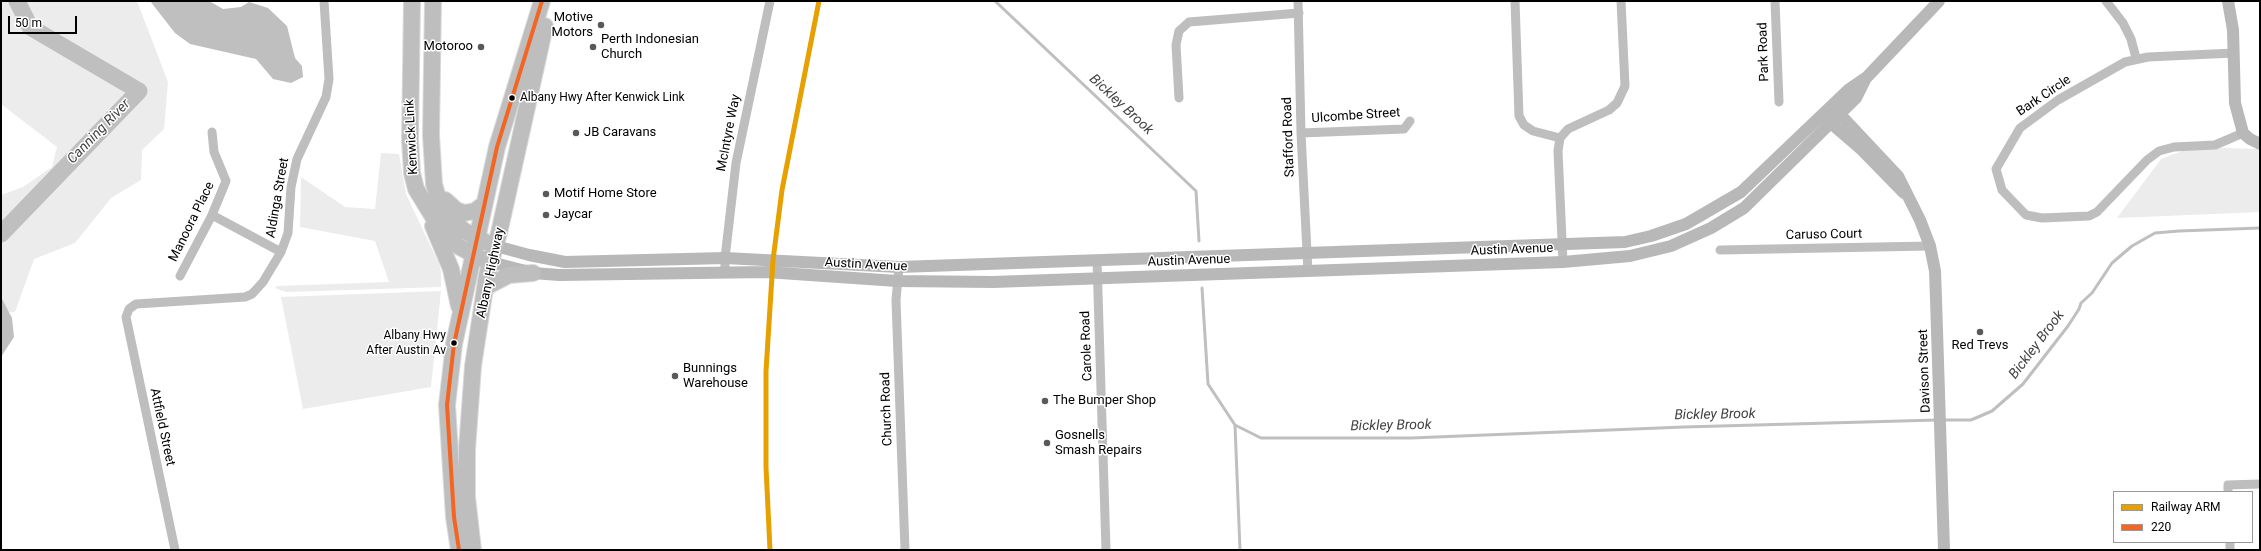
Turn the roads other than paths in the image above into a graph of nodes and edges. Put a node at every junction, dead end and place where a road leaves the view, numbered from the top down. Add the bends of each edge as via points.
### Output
1 (324, 1) edge
2 (412, 1) edge
3 (433, 1) edge
4 (542, 1) edge
5 (551, 1) edge
6 (770, 1) edge
7 (1298, 1) edge
8 (1515, 1) edge
9 (1621, 1) edge
10 (1775, 1) edge
11 (1939, 1) edge
12 (2106, 1) edge
13 (2228, 1) edge
14 (1299, 13) junction
15 (2234, 53) junction
16 (2136, 58) junction
17 (1180, 98) dead end
18 (1779, 102) dead end
19 (1831, 115) junction
20 (1410, 121) dead end
21 (212, 132) dead end
22 (1301, 132) junction
23 (2240, 135) junction
24 (1560, 138) junction
25 (2260, 144) edge
26 (2260, 149) edge
27 (434, 184) junction
28 (416, 189) junction
29 (484, 204) junction
30 (212, 215) junction
31 (476, 238) junction
32 (1562, 245) junction
33 (496, 246) junction
34 (1930, 246) junction
35 (1720, 250) dead end
36 (281, 252) junction
37 (1308, 254) junction
38 (472, 255) junction
39 (725, 258) junction
40 (1097, 261) junction
41 (491, 262) junction
42 (1563, 262) junction
43 (899, 267) junction
44 (725, 272) junction
45 (1308, 272) junction
46 (533, 273) junction
47 (180, 276) dead end
48 (1097, 279) junction
49 (897, 282) junction
50 (486, 287) junction
51 (129, 309) joint
52 (460, 311) junction
53 (2260, 484) edge
54 (2228, 489) edge
55 (174, 550) edge
56 (459, 550) edge
57 (474, 550) edge
58 (905, 550) edge
59 (1106, 550) edge
60 (1944, 550) edge

1 - 36 street, Aldinga Street via 329,80 326,97 297,159 291,187 288,233
2 - 28 highway, Kenwick Link via 410,140 412,173
3 - 27 highway, Kenwick Link via 431,135
4 - 29 highway, Albany Highway via 497,147
5 - 33 highway, Albany Highway
6 - 39 street, McIntyre Way via 736,163
7 - 14 street, Stafford Road
8 - 24 street via 1519,116 1524,125 1533,131
9 - 24 street via 1625,86 1617,103 1609,110 1568,129
10 - 18 street, Park Road
11 - 19 main road via 1867,77 1856,98
12 - 16 street via 2123,22
13 - 15 main road via 2232,16
14 - 17 street via 1189,22 1179,31 1176,45
14 - 22 street, Stafford Road
15 - 16 street, Bark Circle
15 - 23 main road via 2235,103 2232,124
16 - 23 street, Bark Circle via 2058,100 2020,128 1996,169 2002,190 2026,215 2042,218 2089,216 2097,212 2147,160 2159,151 2174,147 2215,146
19 - 32 main road, Austin Avenue via 1754,182 1717,208 1686,224 1625,242
19 - 34 main road, Davison Street via 1907,197
19 - 42 main road, Austin Avenue via 1744,208 1711,228 1652,252
20 - 22 street, Ulcombe Street via 1404,129
21 - 30 street, Manoora Place via 214,152 226,181
22 - 37 street, Stafford Road
23 - 25 main road
23 - 26 main road via 2247,147
24 - 32 street via 1558,151
27 - 29 highway via 444,199 456,210 471,212
27 - 31 highway, Kenwick Link via 438,198 453,220
28 - 38 highway, Kenwick Link via 438,225 458,246
28 - 52 highway via 451,269
29 - 31 highway, Albany Highway
30 - 36 street
30 - 47 street, Manoora Place
31 - 33 highway, Kenwick Link
31 - 38 highway, Albany Highway
32 - 37 main road, Austin Avenue
32 - 42 street
33 - 39 main road, Austin Avenue via 529,256 565,262
33 - 41 highway, Albany Highway
34 - 35 street, Caruso Court
34 - 60 main road, Davison Street via 1935,271
36 - 51 street, Aldinga Street via 258,288 245,297 143,302
37 - 40 main road, Austin Avenue
37 - 45 street, Stafford Road
38 - 41 highway, Kenwick Link
38 - 52 highway, Albany Highway
39 - 43 main road, Austin Avenue
39 - 44 street, McIntyre Way
40 - 43 main road, Austin Avenue
40 - 48 street, Carole Road
41 - 46 main road, Austin Avenue
41 - 50 highway, Albany Highway
42 - 45 main road, Austin Avenue
43 - 49 street, Church Road
44 - 46 main road, Austin Avenue
44 - 49 main road, Austin Avenue via 766,272
45 - 48 main road, Austin Avenue
46 - 50 highway via 509,275
48 - 49 main road, Austin Avenue
48 - 59 street, Carole Road
49 - 58 street, Church Road
50 - 57 highway, Albany Highway via 473,366 468,434 467,497
51 - 55 street, Attfield Street via 126,326
52 - 56 highway, Albany Highway via 447,405 454,516
53 - 54 street

